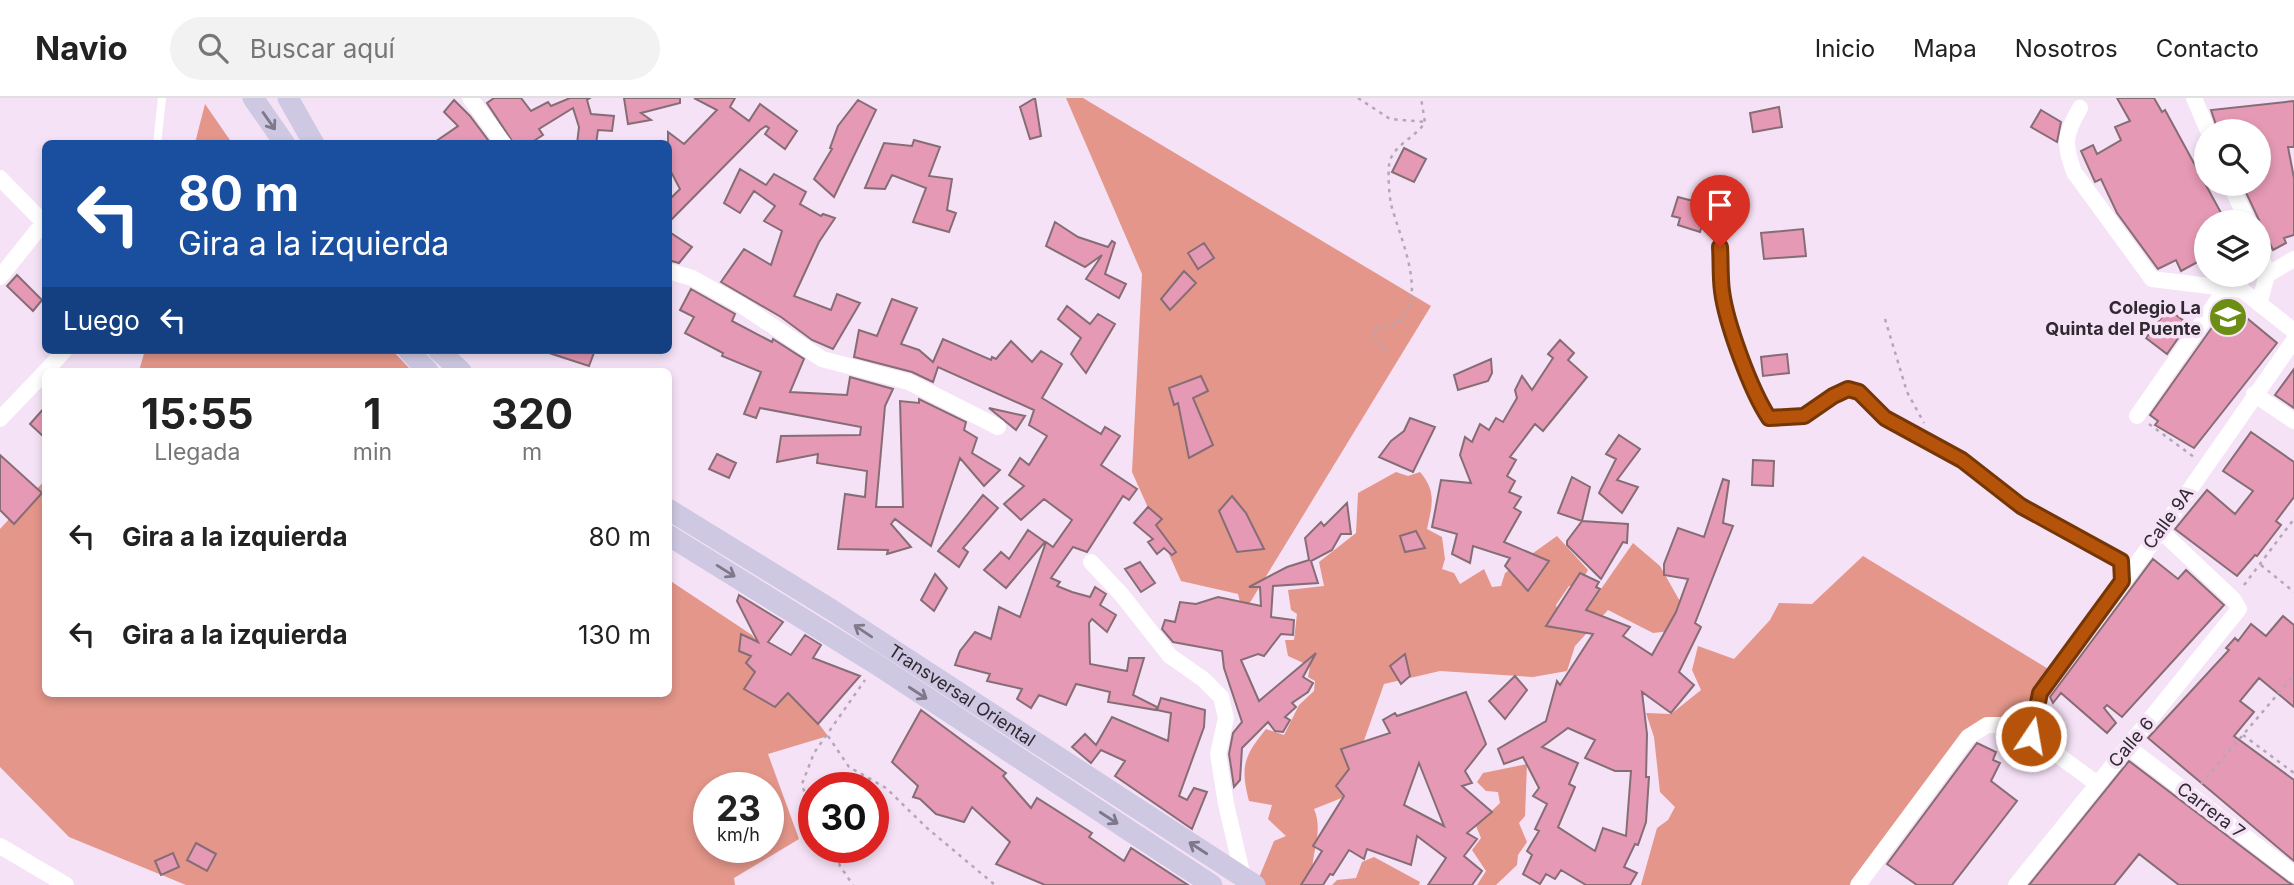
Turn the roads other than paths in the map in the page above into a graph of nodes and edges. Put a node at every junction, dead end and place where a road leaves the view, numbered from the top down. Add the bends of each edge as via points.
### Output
1 (162, 98) edge
2 (253, 98) edge
3 (288, 98) edge
4 (470, 98) edge
5 (2194, 98) edge
6 (2080, 108) dead end
7 (2202, 119) edge
8 (157, 140) edge
9 (282, 140) edge
10 (311, 140) edge
11 (501, 140) edge
12 (0, 178) edge
13 (42, 221) edge
14 (1719, 223) dead end
15 (42, 227) edge
16 (2294, 258) edge
17 (672, 272) edge
18 (2271, 272) edge
19 (0, 276) edge
20 (2264, 287) edge
21 (2226, 288) junction
22 (2259, 304) junction
23 (2294, 331) edge
24 (2294, 340) edge
25 (61, 354) edge
26 (412, 354) edge
27 (442, 354) edge
28 (49, 368) edge
29 (425, 368) edge
30 (458, 368) edge
31 (42, 375) edge
32 (2255, 394) junction
33 (2137, 416) road end
34 (0, 419) edge
35 (2294, 421) edge
36 (998, 427) dead end
37 (672, 511) edge
38 (2161, 531) junction
39 (672, 537) edge
40 (1091, 562) dead end
41 (2122, 581) junction
42 (886, 663) junction
43 (2031, 736) junction
44 (2128, 747) junction
45 (2096, 783) junction
46 (0, 846) edge
47 (2294, 874) edge
48 (1249, 881) edge
49 (66, 885) edge
50 (1212, 885) edge
51 (1858, 885) edge
52 (2016, 885) edge

1 - 8 lane
2 -> 9 main road
3 - 10 main road
4 - 11 street
5 - 7 street
6 - 21 street via 2066,132 2074,172 2152,279
12 - 13 street
14 - 41 lane via 1722,291 1760,405 1769,418 1804,416 1848,389 1859,392 1885,418 1954,454 2021,506 2121,561
15 - 19 street
16 - 18 street
17 - 36 street via 741,305 822,359 909,382
20 - 22 street
21 - 22 street via 2242,290
21 - 33 street
22 - 23 street
24 - 32 street, Calle 9A
25 - 28 street
26 - 29 main road
27 - 30 main road
31 - 34 street
32 - 35 street
32 - 38 street, Calle 9A
42 -> 37 main road, Transversal Oriental via 787,581
38 - 41 street, Calle 9A
38 - 44 street, Calle 6 via 2239,609
39 -> 42 main road, Transversal Oriental
40 - 48 street via 1170,656 1221,697 1226,718 1218,754 1226,804
41 - 43 street, Calle 9A via 2040,693
48 -> 42 main road, Transversal Oriental
42 -> 50 main road, Transversal Oriental
43 - 45 street
43 - 51 street via 2017,725 1987,725 1968,737
44 - 45 street, Calle 6
44 - 47 street, Carrera 7
45 - 52 street, Calle 6
46 - 49 street

